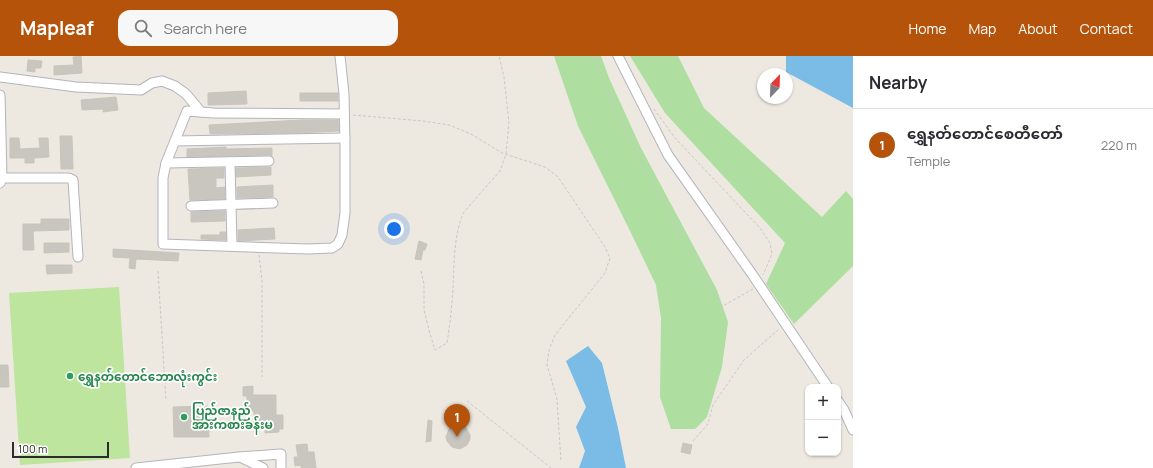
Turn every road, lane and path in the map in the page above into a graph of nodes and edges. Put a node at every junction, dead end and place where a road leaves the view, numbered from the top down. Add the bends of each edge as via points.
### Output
1 (340, 56) edge
2 (499, 56) edge
3 (595, 56) edge
4 (618, 56) edge
5 (0, 77) edge
6 (0, 95) edge
7 (653, 108) dead end
8 (200, 112) junction
9 (344, 114) junction
10 (345, 138) junction
11 (175, 141) junction
12 (506, 154) junction
13 (268, 161) dead end
14 (230, 162) junction
15 (166, 164) junction
16 (1, 181) edge
17 (273, 202) dead end
18 (231, 204) junction
19 (191, 206) dead end
20 (232, 246) junction
21 (258, 247) junction
22 (78, 257) dead end
23 (158, 271) dead end
24 (421, 271) dead end
25 (759, 284) junction
26 (786, 324) junction
27 (262, 377) dead end
28 (826, 384) edge
29 (166, 401) dead end
30 (467, 401) dead end
31 (841, 406) edge
32 (853, 430) edge
33 (693, 441) dead end
34 (241, 458) junction
35 (561, 462) dead end
36 (136, 468) edge
37 (253, 468) edge
38 (263, 468) edge
39 (281, 468) edge
40 (552, 468) edge

1 - 9 street
2 - 12 path via 509,123
3 - 25 path via 620,118 647,173 721,307
4 - 25 street via 668,155
5 - 8 street via 76,87 141,90 162,80 186,94
6 - 16 street
7 - 25 path via 675,138 760,228 770,243 772,254
8 - 9 street
8 - 11 street via 187,111
9 - 10 street
9 - 12 path via 449,125
10 - 11 street
10 - 21 street via 345,213 338,244 332,248
11 - 15 street
12 - 24 path via 500,171 461,218 455,248 447,343 435,350 424,310
12 - 35 path via 545,167 558,177 605,246 610,258 605,273 555,335 549,350 546,365 557,399
13 - 14 street
14 - 15 street
14 - 18 street
15 - 20 street via 163,178 163,244
16 - 22 street via 69,178 73,180
17 - 18 street
18 - 19 street
18 - 20 street
20 - 21 street
21 - 27 path via 262,288
23 - 29 path
25 - 26 street
26 - 28 street
26 - 33 path via 744,360 713,405 708,424
30 - 40 path
31 - 32 street
34 - 36 street
34 - 37 street
34 - 38 street
34 - 39 street via 281,454

